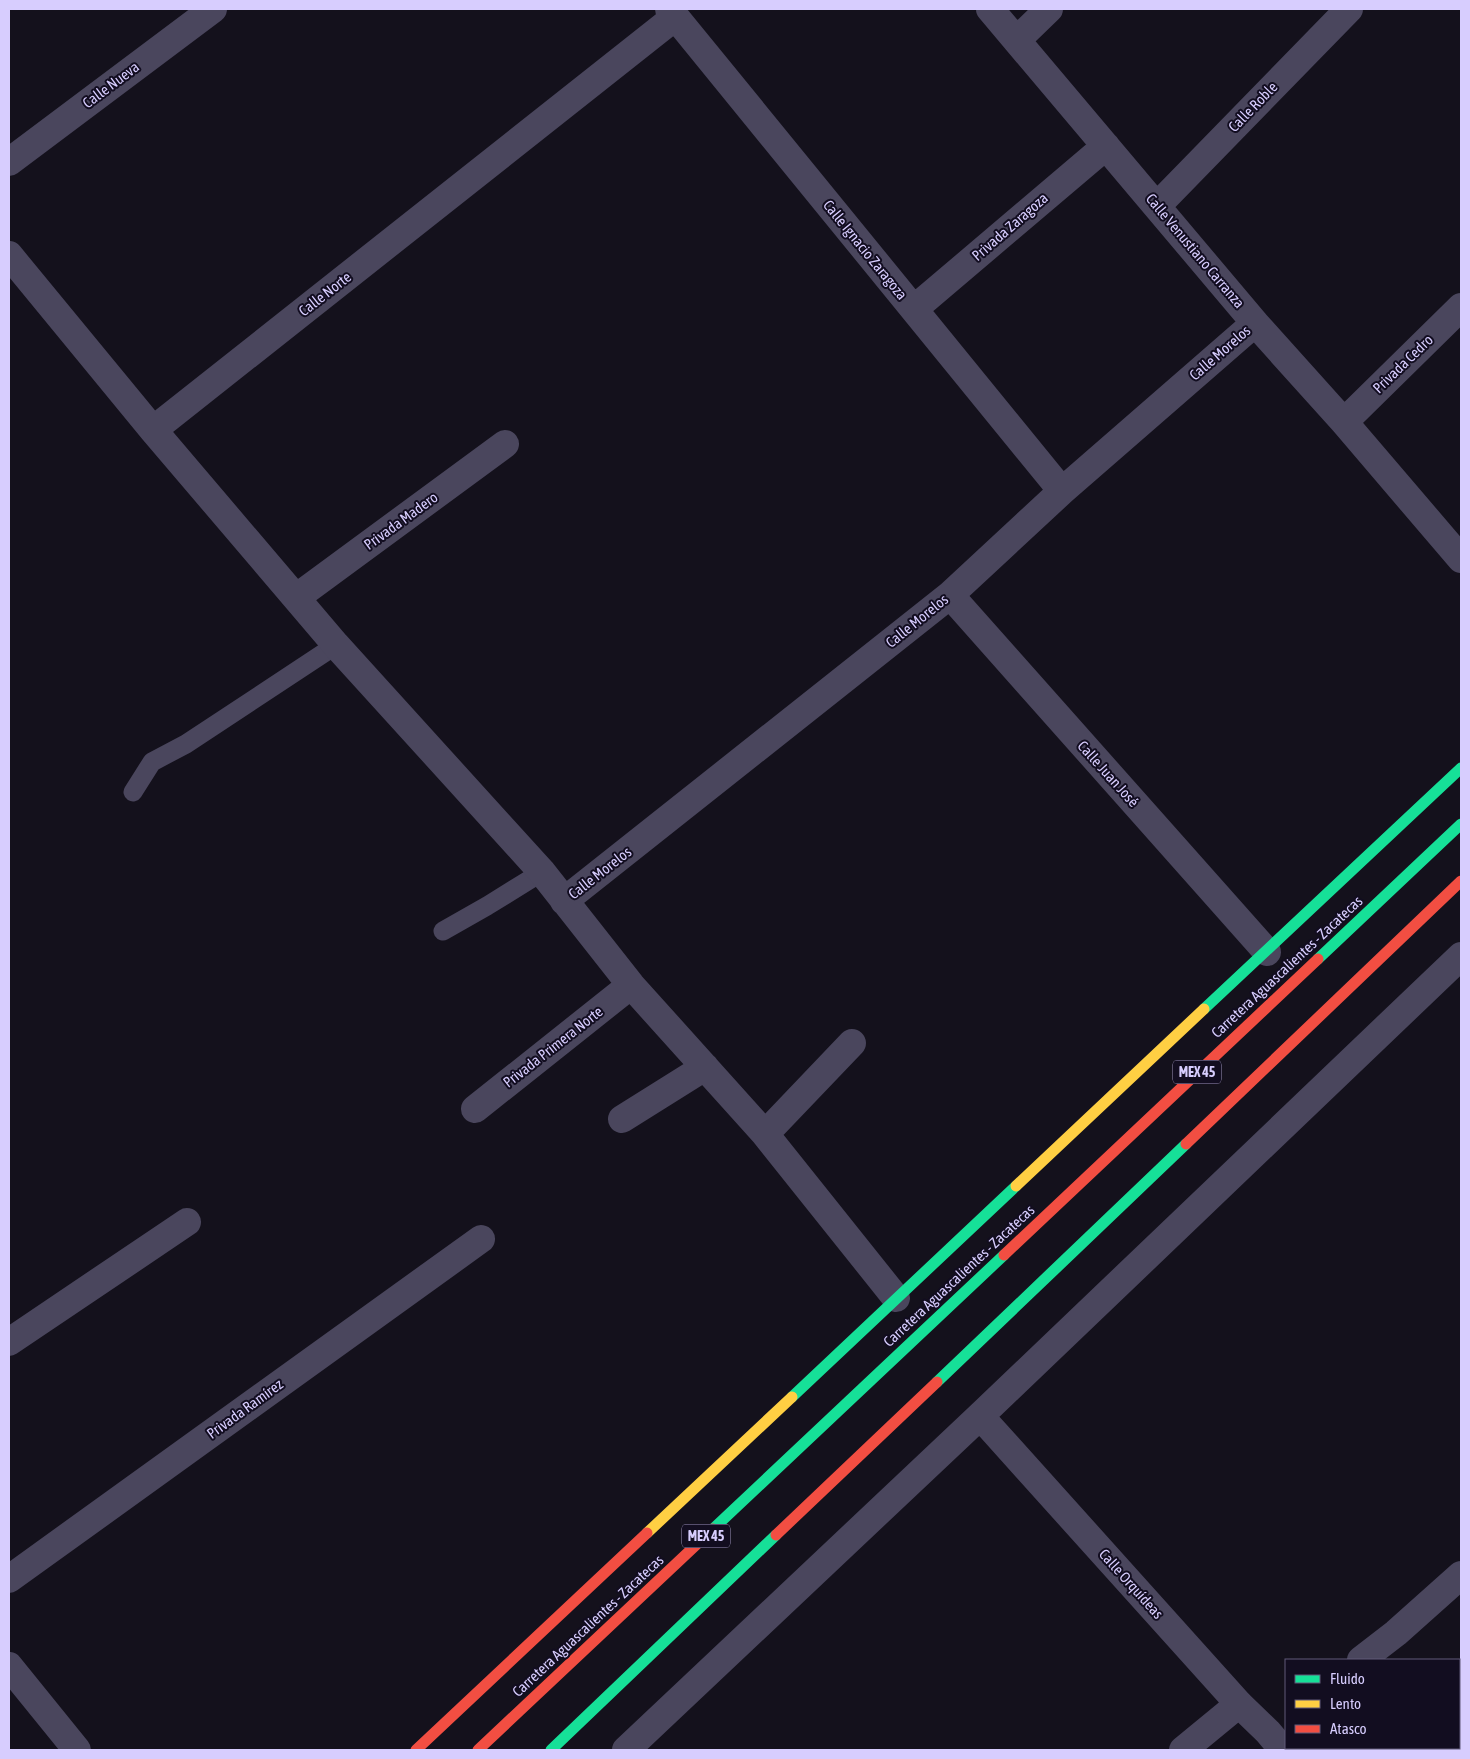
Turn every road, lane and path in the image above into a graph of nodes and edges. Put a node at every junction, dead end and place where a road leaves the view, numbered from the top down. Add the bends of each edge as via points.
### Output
1 (213, 9) edge
2 (990, 9) edge
3 (1049, 9) edge
4 (1349, 9) edge
5 (672, 13) edge
6 (1017, 40) junction
7 (1106, 146) junction
8 (9, 162) edge
9 (1157, 206) junction
10 (9, 255) edge
11 (1461, 307) edge
12 (914, 309) junction
13 (1255, 323) junction
14 (1344, 422) junction
15 (153, 430) junction
16 (505, 444) dead end
17 (1062, 491) junction
18 (1461, 559) edge
19 (950, 595) junction
20 (297, 598) junction
21 (336, 645) junction
22 (1461, 768) edge
23 (133, 792) dead end
24 (1461, 824) edge
25 (542, 872) junction
26 (1461, 881) edge
27 (564, 902) junction
28 (443, 931) dead end
29 (1267, 952) junction
30 (1461, 956) edge
31 (631, 985) junction
32 (852, 1043) dead end
33 (705, 1067) junction
34 (475, 1109) dead end
35 (622, 1119) dead end
36 (765, 1134) junction
37 (187, 1222) dead end
38 (481, 1238) dead end
39 (896, 1298) junction
40 (9, 1342) edge
41 (980, 1416) junction
42 (1461, 1576) edge
43 (9, 1579) edge
44 (1362, 1659) edge
45 (9, 1666) edge
46 (1239, 1704) junction
47 (1279, 1733) edge
48 (77, 1750) edge
49 (416, 1750) edge
50 (478, 1750) edge
51 (551, 1750) edge
52 (626, 1750) edge
53 (1183, 1750) edge

1 - 8 street, Calle Nueva
2 - 6 street, Calle Venustiano Carranza
3 - 6 street
4 - 9 street, Calle Roble
5 - 12 street, Calle Ignacio Zaragoza
5 - 15 street, Calle Norte
6 - 7 street, Calle Venustiano Carranza
7 - 9 street, Calle Venustiano Carranza
7 - 12 street, Privada Zaragoza
9 - 13 street, Calle Venustiano Carranza
10 - 15 street
11 - 14 street, Privada Cedro
12 - 17 street, Calle Ignacio Zaragoza
13 - 14 street, Calle Venustiano Carranza
13 - 17 street, Calle Morelos
14 - 18 street, Calle Venustiano Carranza
15 - 20 street
16 - 20 street, Privada Madero
17 - 19 street, Calle Morelos
19 - 27 street, Calle Morelos
19 - 29 street, Calle Juan José
20 - 21 street
21 - 23 lane via 186,744 152,762
21 - 25 street
22 - 29 main road
24 - 50 main road, Carretera Aguascalientes - Zacatecas / MEX 45
25 - 27 street
25 - 28 lane
26 - 51 main road, MEX 45
27 - 31 street
29 - 39 main road
30 - 41 street
31 - 33 street
31 - 34 street, Privada Primera Norte
32 - 36 street
33 - 35 street
33 - 36 street
36 - 39 street
37 - 40 street
38 - 43 street, Privada Ramírez
39 - 49 main road
41 - 46 street, Calle Orquídeas
41 - 52 street
42 - 44 street
45 - 48 street
46 - 47 street, Calle Orquídeas
46 - 53 street

